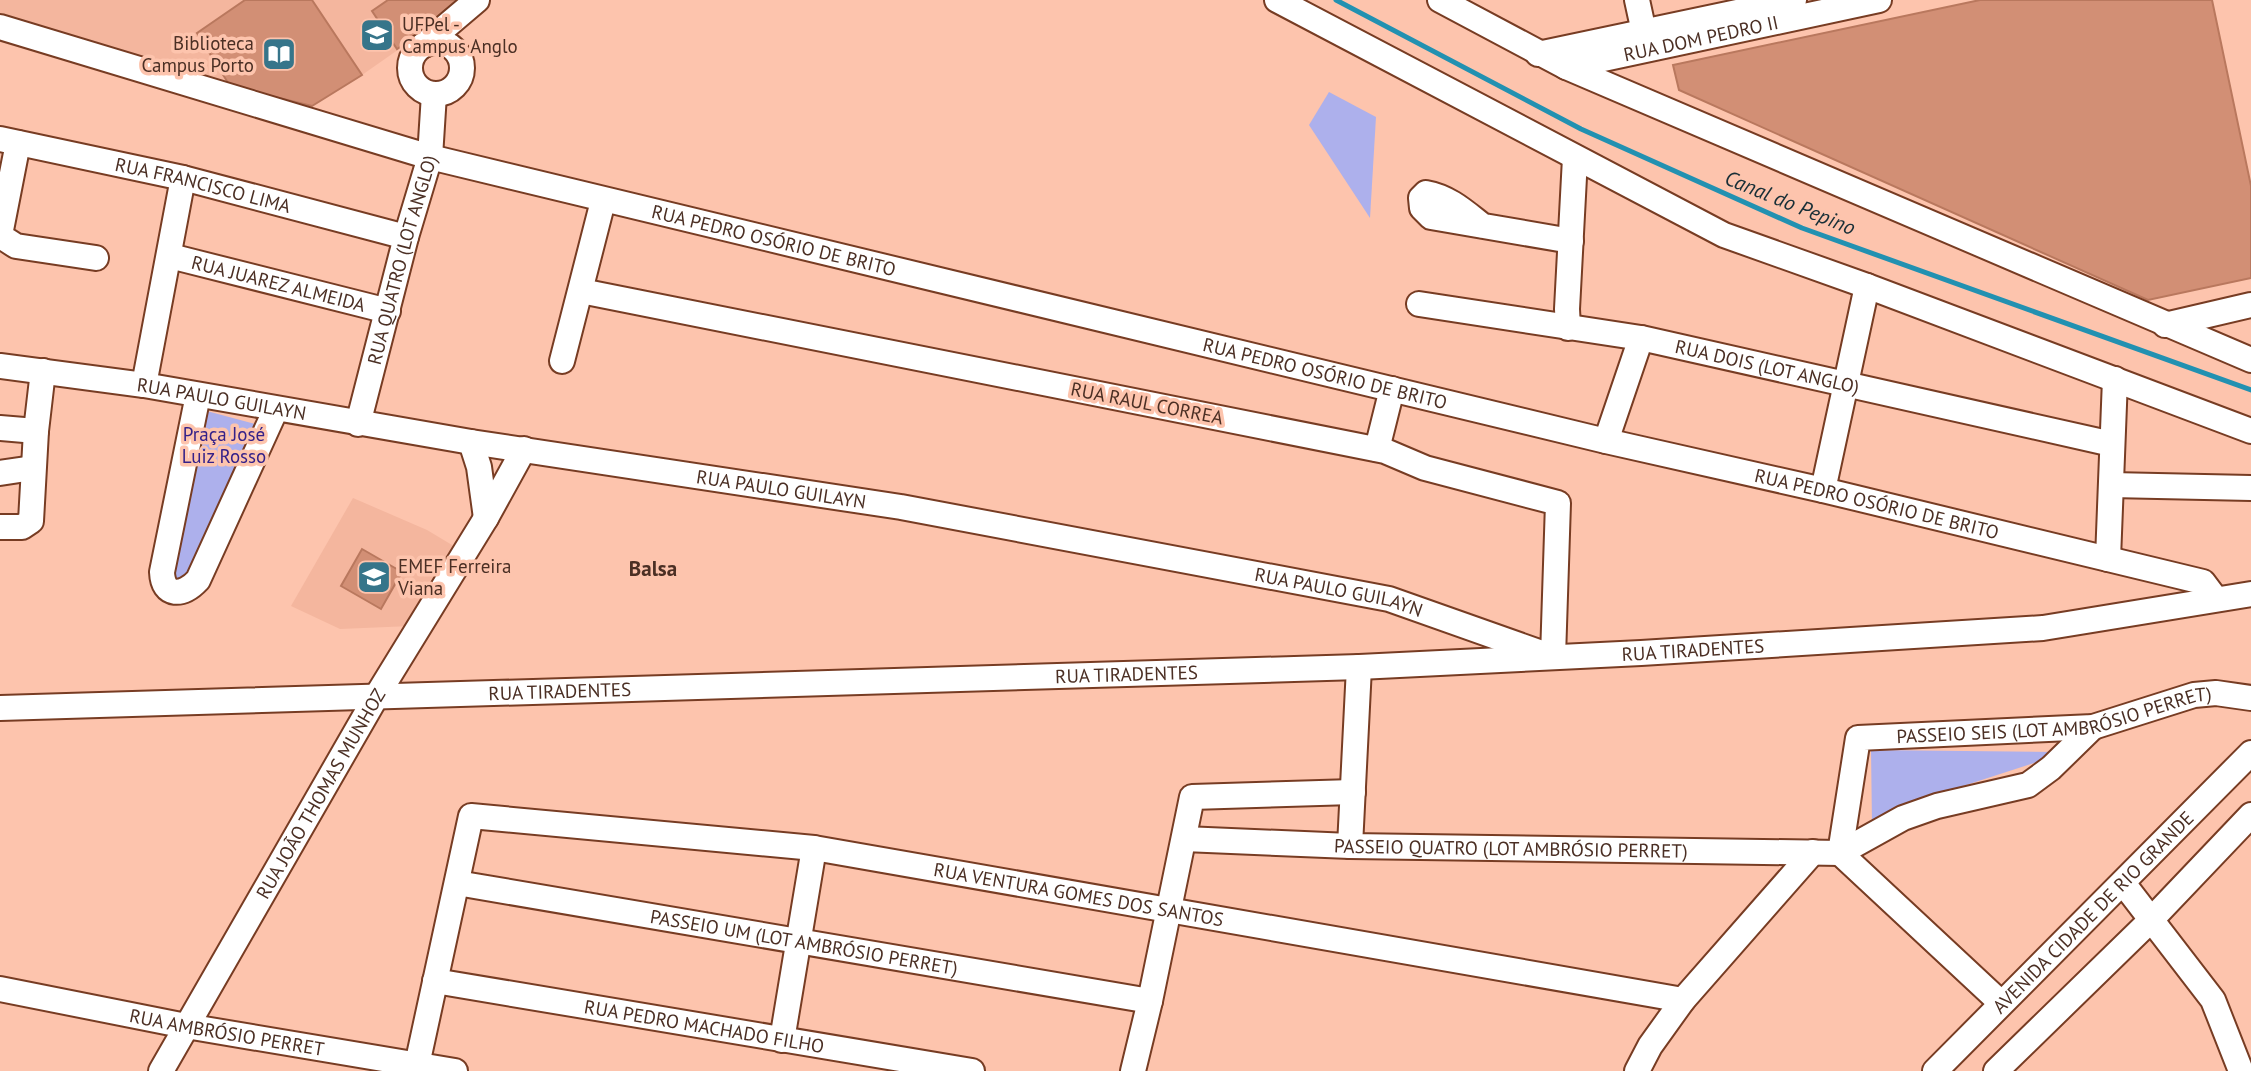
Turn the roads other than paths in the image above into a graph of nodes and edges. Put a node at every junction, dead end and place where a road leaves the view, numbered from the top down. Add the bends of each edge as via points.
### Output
1 (480, 0) edge
2 (1277, 0) edge
3 (1440, 0) edge
4 (1637, 0) edge
5 (1794, 0) edge
6 (1879, 0) edge
7 (1767, 15) junction
8 (0, 27) edge
9 (1646, 40) junction
10 (424, 45) junction
11 (1538, 54) junction
12 (458, 55) junction
13 (1566, 67) junction
14 (434, 94) junction
15 (9, 141) edge
16 (430, 157) junction
17 (1575, 158) junction
18 (183, 178) junction
19 (603, 201) junction
20 (1483, 226) dead end
21 (405, 237) junction
22 (1571, 241) junction
23 (170, 256) junction
24 (96, 258) dead end
25 (1867, 286) junction
26 (581, 291) junction
27 (1419, 304) dead end
28 (2251, 305) edge
29 (388, 312) junction
30 (2165, 325) junction
31 (1568, 328) junction
32 (1641, 338) junction
33 (2251, 360) edge
34 (562, 361) dead end
35 (0, 366) edge
36 (43, 371) junction
37 (2116, 380) junction
38 (144, 385) junction
39 (1844, 386) junction
40 (1392, 389) junction
41 (198, 394) junction
42 (276, 409) junction
43 (358, 424) junction
44 (0, 428) edge
45 (36, 431) junction
46 (2251, 431) edge
47 (1606, 441) junction
48 (471, 442) junction
49 (2112, 444) junction
50 (524, 449) junction
51 (1377, 449) junction
52 (33, 468) junction
53 (0, 473) edge
54 (2110, 485) junction
55 (2251, 488) edge
56 (1823, 490) junction
57 (486, 518) junction
58 (0, 527) edge
59 (2108, 559) junction
60 (2251, 594) edge
61 (2215, 598) junction
62 (1553, 657) junction
63 (1359, 667) junction
64 (376, 697) junction
65 (2251, 698) edge
66 (0, 708) edge
67 (2094, 727) junction
68 (2251, 753) edge
69 (1353, 792) junction
70 (2251, 815) edge
71 (1184, 839) junction
72 (1350, 846) junction
73 (814, 849) junction
74 (1813, 852) junction
75 (1840, 853) junction
76 (457, 883) junction
77 (2123, 883) junction
78 (1169, 909) junction
79 (2151, 920) junction
80 (797, 941) junction
81 (435, 981) junction
82 (0, 989) edge
83 (1683, 1000) junction
84 (1150, 1001) junction
85 (2001, 1003) junction
86 (186, 1026) junction
87 (782, 1040) junction
88 (1964, 1042) junction
89 (417, 1065) junction
90 (161, 1071) edge
91 (455, 1071) edge
92 (972, 1071) edge
93 (1133, 1071) edge
94 (1637, 1071) edge
95 (1935, 1071) edge
96 (1995, 1071) edge
97 (2241, 1071) edge

1 - 10 street
1 - 12 street
2 - 17 street
3 - 11 street
4 - 9 street
5 - 7 street, RUA DOM PEDRO II
6 - 7 street, RUA DOM PEDRO II
7 - 9 street, RUA DOM PEDRO II
8 - 16 street, RUA PEDRO OSÓRIO DE BRITO
9 - 11 street, RUA DOM PEDRO II
9 - 13 street, RUA DOM PEDRO II
10 - 12 street via 447,44
10 - 14 street via 417,50 410,73 418,88
11 - 13 street
12 - 14 street via 462,70 456,85
13 - 30 street
14 - 16 street, RUA QUATRO (LOT ANGLO)
15 - 18 street, RUA FRANCISCO LIMA
15 - 24 street via 2,237 16,246
16 - 19 street, RUA PEDRO OSÓRIO DE BRITO
16 - 21 street, RUA QUATRO (LOT ANGLO)
17 - 22 street
17 - 25 street via 1724,235
18 - 21 street, RUA FRANCISCO LIMA
18 - 23 street
19 - 26 street
19 - 40 street, RUA PEDRO OSÓRIO DE BRITO
20 - 22 street
21 - 29 street, RUA QUATRO (LOT ANGLO)
22 - 31 street
23 - 29 street, RUA JUAREZ ALMEIDA
23 - 38 street
25 - 37 street
25 - 39 street
26 - 34 street
26 - 51 street, RUA RAUL CORREA
27 - 31 street, RUA DOIS (LOT ANGLO)
28 - 30 street
29 - 43 street, RUA QUATRO (LOT ANGLO)
30 - 33 street
31 - 32 street, RUA DOIS (LOT ANGLO)
32 - 39 street, RUA DOIS (LOT ANGLO)
32 - 47 street
35 - 36 street, RUA PAULO GUILAYN
36 - 38 street, RUA PAULO GUILAYN
36 - 45 street
37 - 46 street
37 - 49 street
38 - 41 street, RUA PAULO GUILAYN
39 - 49 street, RUA DOIS (LOT ANGLO)
39 - 56 street
40 - 47 street, RUA PEDRO OSÓRIO DE BRITO
40 - 51 street
41 - 42 street, RUA PAULO GUILAYN
41 - 42 street via 162,572 168,590 181,593 198,580
42 - 43 street, RUA PAULO GUILAYN
43 - 48 street, RUA PAULO GUILAYN
44 - 45 street
45 - 52 street
47 - 56 street, RUA PEDRO OSÓRIO DE BRITO
48 - 50 street, RUA PAULO GUILAYN
48 - 57 street
49 - 54 street
50 - 57 street, RUA JOÃO THOMAS MUNHOZ
50 - 62 street, RUA PAULO GUILAYN via 901,507 1389,599
51 - 62 street, RUA RAUL CORREA via 1425,468 1558,503
52 - 53 street
52 - 58 street via 31,521 22,527
54 - 55 street
54 - 59 street
56 - 59 street, RUA PEDRO OSÓRIO DE BRITO
57 - 64 street, RUA JOÃO THOMAS MUNHOZ
59 - 61 street, RUA PEDRO OSÓRIO DE BRITO via 2203,582
60 - 61 street, RUA TIRADENTES
61 - 62 street, RUA TIRADENTES via 2043,628
62 - 63 street, RUA TIRADENTES
63 - 64 street, RUA TIRADENTES
63 - 69 street
64 - 66 street, RUA TIRADENTES
64 - 86 street, RUA JOÃO THOMAS MUNHOZ
65 - 67 street, PASSEIO SEIS (LOT AMBRÓSIO PERRET) via 2194,695
67 - 75 street via 2028,785 1903,818
67 - 75 street, PASSEIO SEIS (LOT AMBRÓSIO PERRET) via 1858,738
68 - 77 street, AVENIDA CIDADE DE RIO GRANDE
69 - 71 street via 1192,797
69 - 72 street
70 - 79 street
71 - 72 street, PASSEIO QUATRO (LOT AMBRÓSIO PERRET)
71 - 78 street
72 - 74 street, PASSEIO QUATRO (LOT AMBRÓSIO PERRET)
73 - 76 street, RUA VENTURA GOMES DOS SANTOS via 471,816
73 - 78 street, RUA VENTURA GOMES DOS SANTOS
73 - 80 street
74 - 75 street, PASSEIO QUATRO (LOT AMBRÓSIO PERRET)
74 - 83 street
75 - 85 street
76 - 80 street, PASSEIO UM (LOT AMBRÓSIO PERRET)
76 - 81 street
77 - 79 street
77 - 85 street, AVENIDA CIDADE DE RIO GRANDE
78 - 83 street, RUA VENTURA GOMES DOS SANTOS
78 - 84 street
79 - 96 street
79 - 97 street via 2213,1000
80 - 84 street, PASSEIO UM (LOT AMBRÓSIO PERRET)
80 - 87 street
81 - 87 street, RUA PEDRO MACHADO FILHO
81 - 89 street
82 - 86 street, RUA AMBRÓSIO PERRET
83 - 94 street
84 - 93 street
85 - 88 street, AVENIDA CIDADE DE RIO GRANDE
86 - 89 street, RUA AMBRÓSIO PERRET
86 - 90 street, RUA JOÃO THOMAS MUNHOZ
87 - 92 street, RUA PEDRO MACHADO FILHO
88 - 95 street, AVENIDA CIDADE DE RIO GRANDE
88 - 96 street
89 - 91 street, RUA AMBRÓSIO PERRET

